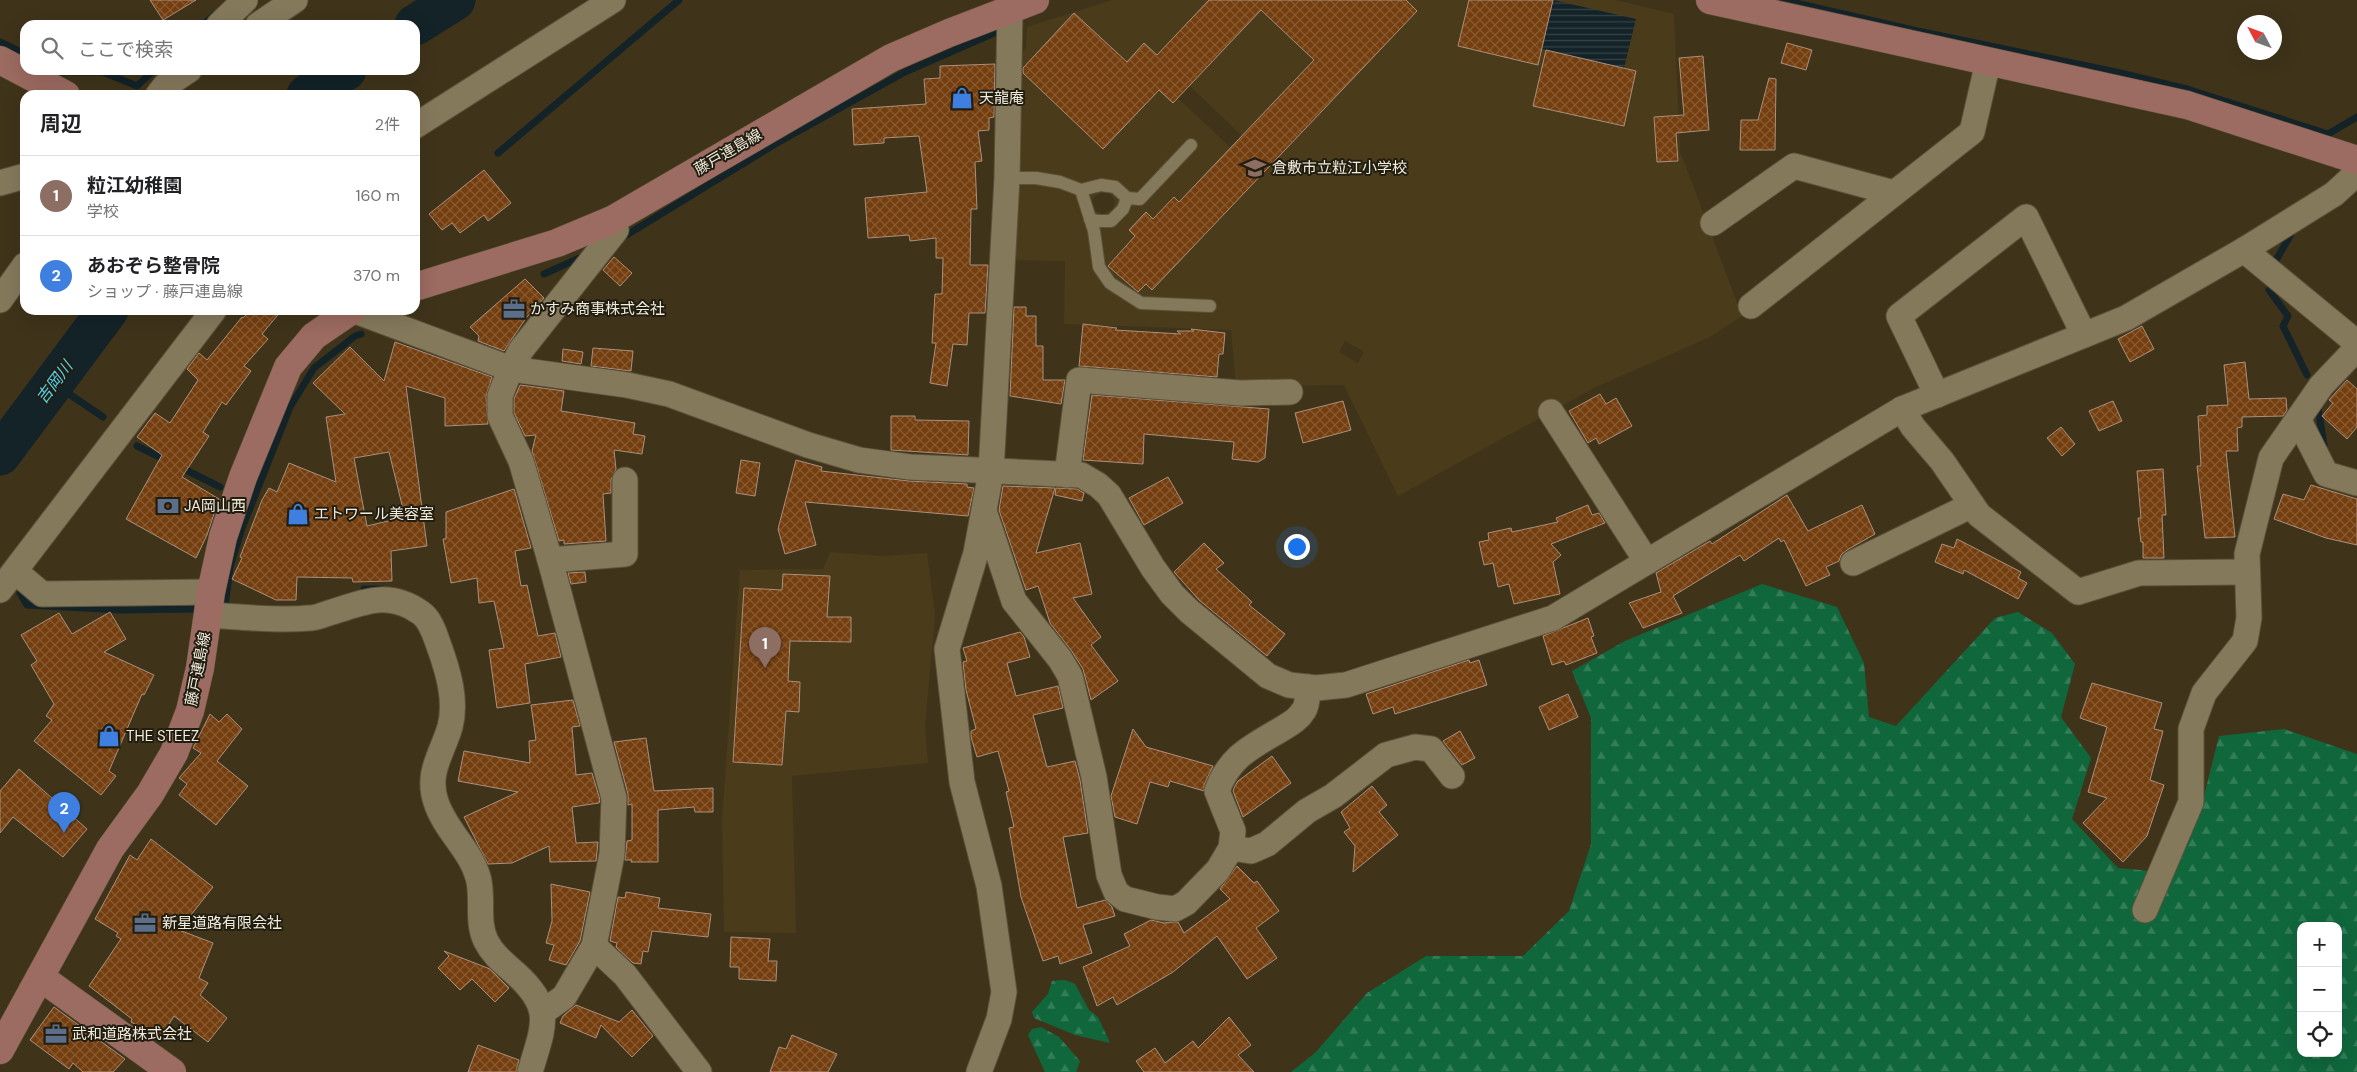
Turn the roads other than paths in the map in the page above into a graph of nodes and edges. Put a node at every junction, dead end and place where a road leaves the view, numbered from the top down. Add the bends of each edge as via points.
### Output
1 (246, 0) edge
2 (295, 0) edge
3 (613, 0) edge
4 (1719, 1) edge
5 (1022, 4) edge
6 (225, 20) edge
7 (265, 20) edge
8 (0, 60) edge
9 (1988, 62) junction
10 (20, 71) edge
11 (28, 75) edge
12 (181, 75) edge
13 (167, 84) edge
14 (57, 90) edge
15 (420, 123) edge
16 (1191, 145) dead end
17 (2357, 160) edge
18 (2357, 173) edge
19 (20, 177) edge
20 (1007, 178) junction
21 (0, 183) edge
22 (1081, 190) junction
23 (1894, 193) junction
24 (1128, 198) junction
25 (1090, 219) junction
26 (612, 220) junction
27 (1713, 223) dead end
28 (2244, 250) junction
29 (20, 272) edge
30 (420, 285) edge
31 (0, 300) edge
32 (1210, 306) dead end
33 (1751, 306) dead end
34 (210, 315) edge
35 (345, 315) edge
36 (365, 315) edge
37 (2084, 335) junction
38 (2357, 342) edge
39 (2357, 348) edge
40 (511, 369) junction
41 (1290, 392) dead end
42 (1937, 395) junction
43 (1902, 409) junction
44 (1551, 412) dead end
45 (2298, 419) junction
46 (991, 472) junction
47 (1067, 475) junction
48 (625, 480) dead end
49 (2357, 483) edge
50 (1972, 505) junction
51 (984, 510) junction
52 (550, 560) junction
53 (1647, 562) junction
54 (1853, 563) dead end
55 (16, 572) junction
56 (2247, 572) junction
57 (0, 590) edge
58 (210, 603) junction
59 (1308, 687) junction
60 (1452, 776) dead end
61 (1231, 848) junction
62 (2145, 910) dead end
63 (594, 946) junction
64 (40, 977) junction
65 (548, 1009) junction
66 (0, 1050) edge
67 (172, 1072) edge
68 (530, 1072) edge
69 (699, 1072) edge
70 (979, 1072) edge

1 - 6 street
2 - 7 street
3 - 15 street
4 - 9 main road
5 - 20 street
5 - 26 main road, 藤戸連島線 via 891,58
8 - 10 main road
9 - 17 main road via 2186,105
9 - 23 street via 1972,132
11 - 14 main road
12 - 13 street
16 - 24 lane via 1140,199
18 - 28 street via 2334,194
19 - 21 street
20 - 22 lane via 1036,178
20 - 46 street
22 - 24 lane via 1101,185 1116,187
22 - 25 lane
23 - 27 street via 1794,166
23 - 33 street
24 - 25 lane via 1123,210 1111,221
25 - 32 lane via 1100,267 1110,283 1141,303
26 - 30 main road, 藤戸連島線 via 557,243
26 - 40 street via 616,230 521,350
28 - 37 street via 2126,318
28 - 38 street
29 - 31 street
34 - 55 street
35 - 58 main road, 藤戸連島線 via 314,336 288,367 223,536
36 - 40 street
37 - 42 street
37 - 42 street via 2026,217 1899,316
39 - 45 street via 2321,386
40 - 46 street via 669,394 808,445 859,460
40 - 52 street via 500,396 500,416 521,462
41 - 47 street via 1240,393 1079,380
42 - 43 street
43 - 50 street
43 - 53 street
44 - 53 street
45 - 49 street via 2326,474
45 - 56 street via 2271,458 2247,554
46 - 47 street
46 - 51 street
47 - 59 street via 1081,475 1098,484 1108,495 1153,568 1189,611 1268,676 1289,685
48 - 52 street via 625,554
50 - 54 street
50 - 56 street via 1979,515 2078,592 2139,574
51 - 61 street via 1014,601 1070,676 1094,777 1109,875 1116,892 1125,899 1175,909 1186,903 1218,870
51 - 70 street via 976,553 947,649 962,782 989,886 1004,992 1000,1019
52 - 63 street via 614,798 612,854
53 - 59 street via 1553,618 1346,685
55 - 57 street
55 - 58 street via 42,594
56 - 62 street via 2249,618 2245,641 2204,694 2191,729 2191,802
58 - 64 main road, 藤戸連島線 via 190,711 174,753 150,794 110,849
58 - 65 street via 313,618 382,598 422,614 432,627 447,669 452,700 450,726 432,774 433,794 440,814 468,853 478,878 484,938 493,954
59 - 61 street via 1305,708 1297,720 1243,752 1222,778 1217,791 1233,831
60 - 61 street via 1432,749 1416,747 1386,755 1333,796 1306,811 1267,844 1251,851
63 - 65 street via 571,988
63 - 69 street via 625,975
64 - 66 main road, 藤戸連島線
64 - 67 main road
65 - 68 street

